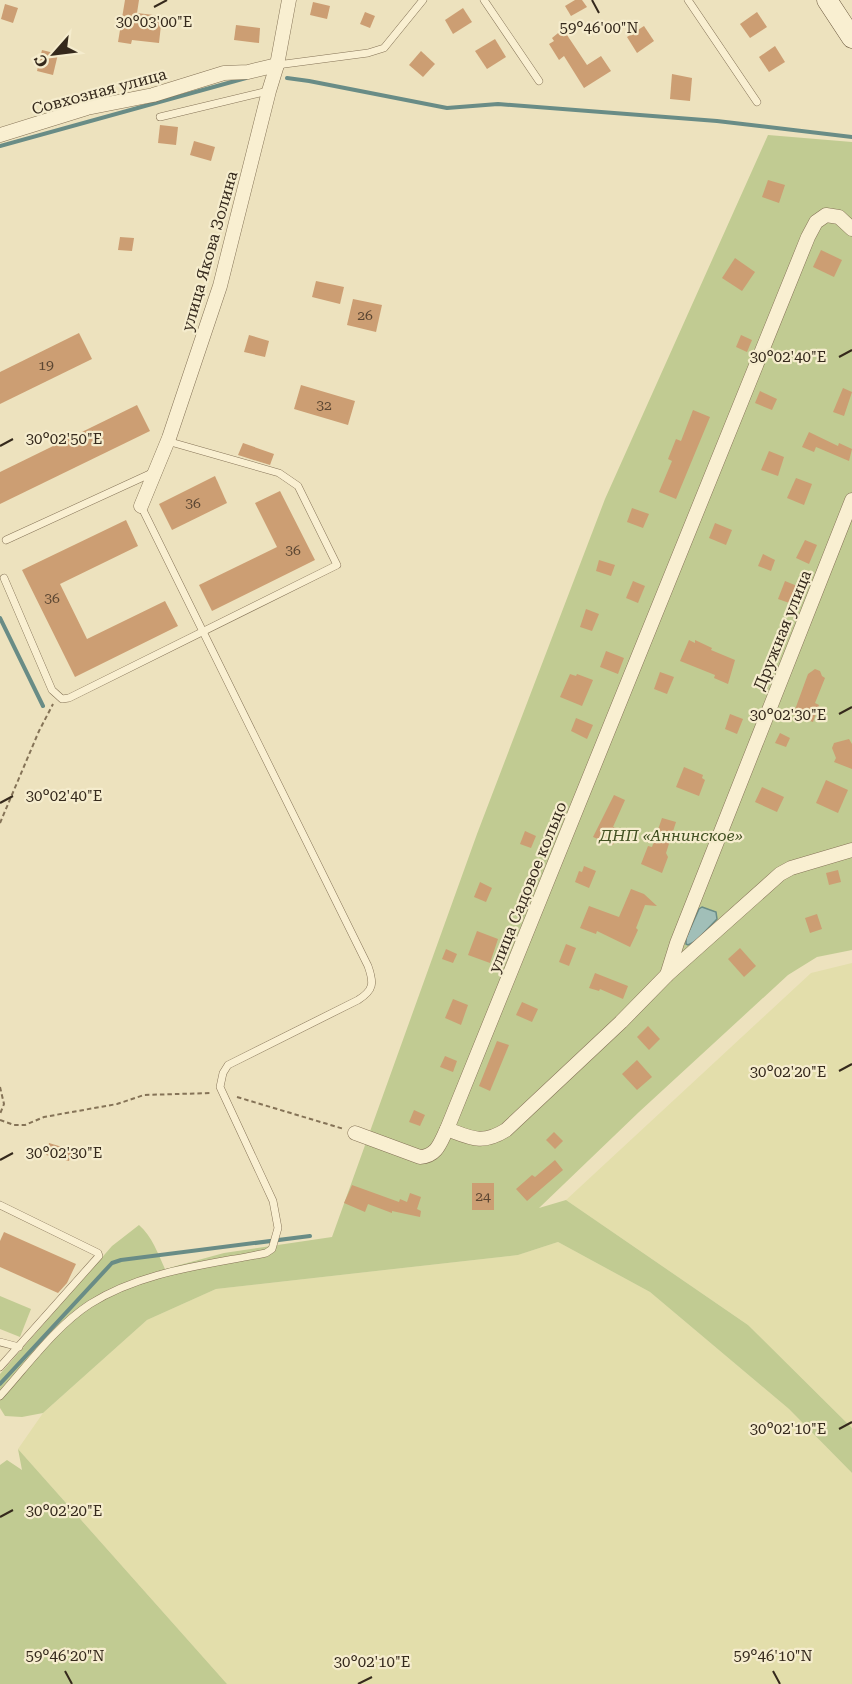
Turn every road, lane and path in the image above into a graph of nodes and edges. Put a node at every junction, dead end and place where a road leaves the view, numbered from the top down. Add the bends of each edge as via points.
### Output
1 (289, 0) edge
2 (423, 0) edge
3 (484, 0) edge
4 (688, 0) edge
5 (826, 0) edge
6 (852, 38) edge
7 (278, 65) junction
8 (539, 81) dead end
9 (269, 91) junction
10 (757, 102) dead end
11 (160, 117) dead end
12 (0, 135) edge
13 (852, 229) edge
14 (168, 441) junction
15 (154, 472) junction
16 (852, 500) edge
17 (141, 506) joint
18 (6, 540) dead end
19 (4, 578) dead end
20 (204, 632) junction
21 (57, 696) junction
22 (0, 823) edge
23 (852, 850) edge
24 (667, 975) junction
25 (0, 1087) edge
26 (223, 1093) junction
27 (0, 1114) edge
28 (0, 1120) edge
29 (447, 1129) junction
30 (355, 1133) joint
31 (0, 1205) edge
32 (0, 1342) edge
33 (19, 1347) junction
34 (0, 1367) edge
35 (0, 1396) edge

1 - 7 street, улица Якова Золина
2 - 7 lane via 384,48
3 - 8 lane
4 - 10 lane
5 - 6 main road
7 - 9 street, улица Якова Золина
7 - 12 street, Совхозная улица via 224,73
9 - 11 lane
9 - 14 street, улица Якова Золина via 220,286
13 - 29 street, улица Садовое кольцо via 839,217 826,215 816,222 808,237
14 - 15 street, улица Якова Золина
14 - 20 lane via 289,478 298,486 337,565
15 - 17 street, улица Якова Золина
15 - 18 lane
16 - 24 street, Дружная улица
17 - 20 lane
19 - 21 lane
20 - 21 lane via 69,699
20 - 26 lane via 373,981 365,996 228,1065 221,1081
21 - 22 path
23 - 24 street via 780,874
24 - 29 street via 506,1130 481,1140
25 - 27 path via 4,1104
26 - 28 path via 144,1095 44,1117 25,1125
26 - 30 path
26 - 35 lane via 273,1201 278,1228 272,1249 142,1279 91,1304 69,1321
29 - 30 street via 435,1152 420,1157
31 - 33 lane via 99,1256
32 - 33 lane
33 - 34 lane

